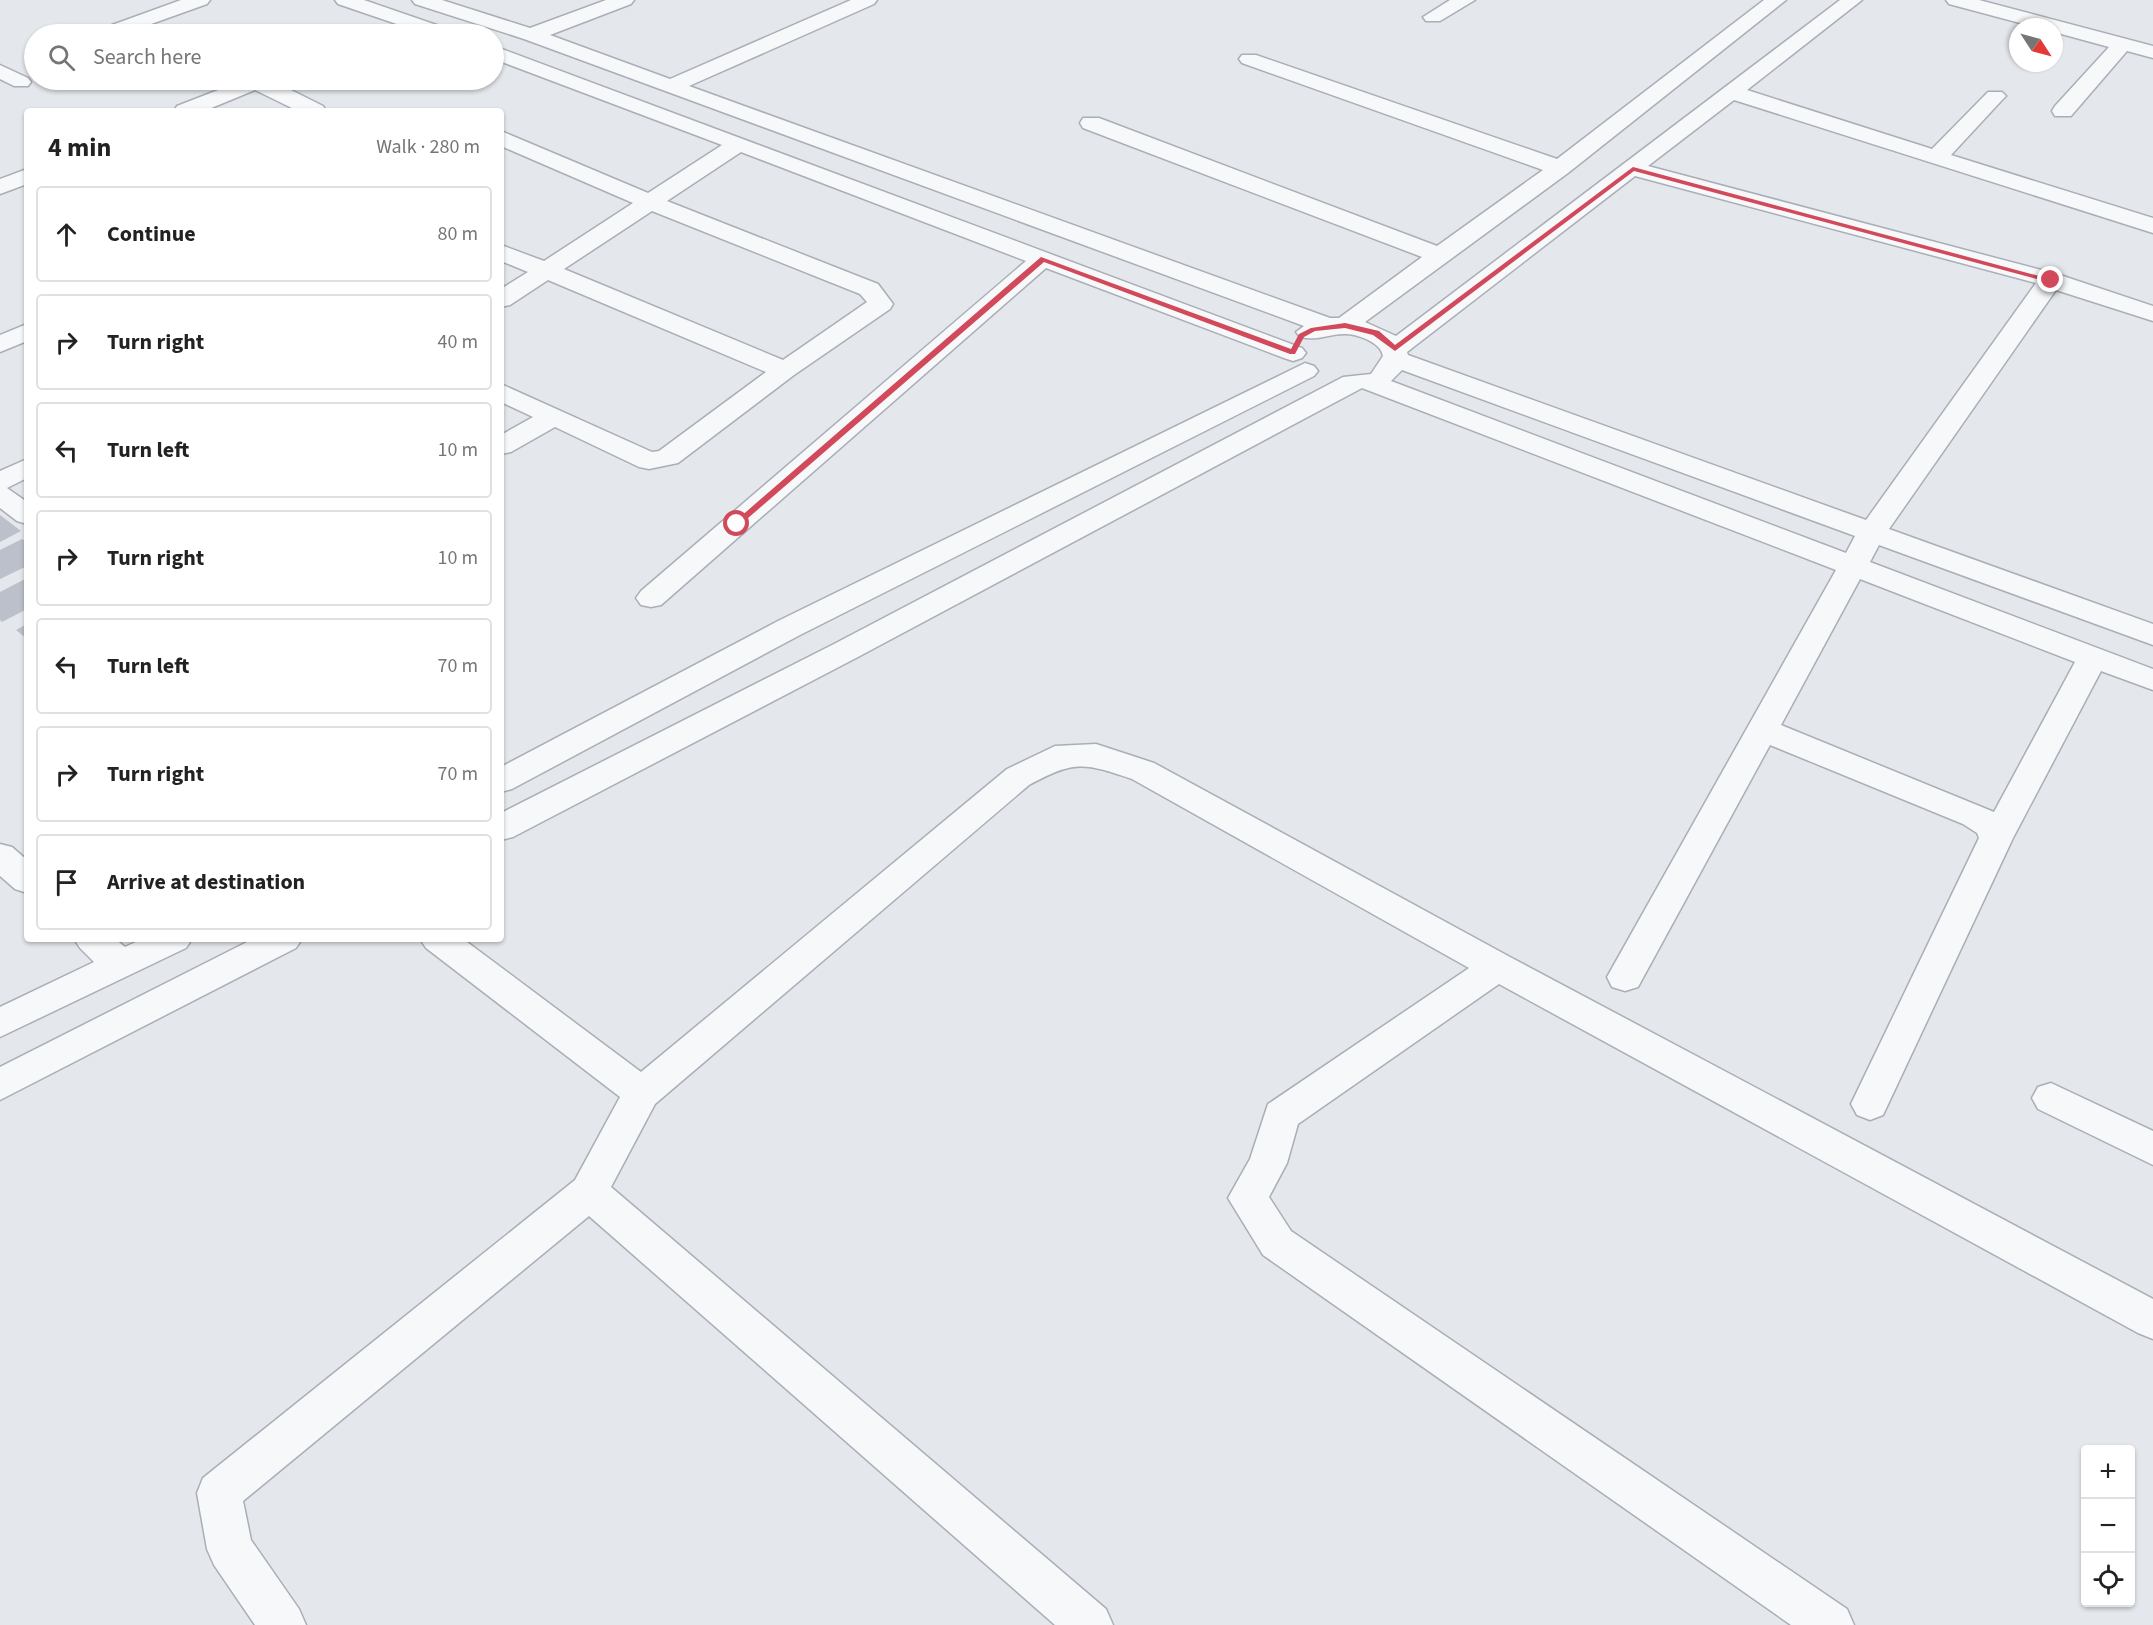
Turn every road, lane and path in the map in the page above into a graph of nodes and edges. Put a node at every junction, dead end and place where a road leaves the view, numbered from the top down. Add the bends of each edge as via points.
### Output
1 (200, 0) edge
2 (345, 0) edge
3 (422, 0) edge
4 (624, 0) edge
5 (867, 0) edge
6 (1466, 0) edge
7 (1776, 0) edge
8 (1852, 0) edge
9 (1956, 0) edge
10 (1433, 17) dead end
11 (404, 21) junction
12 (133, 24) edge
13 (397, 24) edge
14 (413, 24) edge
15 (497, 24) edge
16 (504, 26) edge
17 (1742, 26) junction
18 (531, 35) junction
19 (1798, 42) junction
20 (2122, 44) junction
21 (2153, 52) edge
22 (504, 56) edge
23 (1249, 59) dead end
24 (0, 71) edge
25 (21, 82) dead end
26 (671, 86) junction
27 (237, 90) edge
28 (276, 90) edge
29 (1733, 93) junction
30 (1995, 96) dead end
31 (192, 108) edge
32 (309, 108) edge
33 (2063, 111) dead end
34 (1091, 123) dead end
35 (504, 139) edge
36 (737, 145) junction
37 (1936, 157) junction
38 (1560, 168) junction
39 (1633, 169) junction
40 (24, 177) edge
41 (0, 187) edge
42 (650, 202) junction
43 (2153, 226) edge
44 (504, 253) edge
45 (1441, 256) junction
46 (1043, 259) junction
47 (545, 270) junction
48 (2051, 280) junction
49 (504, 298) edge
50 (2153, 314) edge
51 (1337, 326) junction
52 (24, 333) edge
53 (0, 344) edge
54 (1395, 354) junction
55 (1299, 362) junction
56 (785, 370) junction
57 (1360, 382) junction
58 (504, 394) edge
59 (553, 417) junction
60 (504, 444) edge
61 (24, 469) edge
62 (0, 482) edge
63 (0, 495) edge
64 (24, 513) edge
65 (1872, 532) junction
66 (1854, 566) junction
67 (651, 598) dead end
68 (2153, 635) edge
69 (2093, 657) junction
70 (2153, 680) edge
71 (1764, 730) junction
72 (504, 779) edge
73 (504, 826) edge
74 (1996, 838) junction
75 (0, 856) edge
76 (24, 877) edge
77 (95, 942) edge
78 (168, 942) edge
79 (278, 942) edge
80 (442, 942) edge
81 (120, 964) junction
82 (1497, 967) junction
83 (1625, 976) dead end
84 (0, 1023) edge
85 (0, 1085) edge
86 (642, 1094) junction
87 (2051, 1098) dead end
88 (1870, 1104) dead end
89 (2153, 1149) edge
90 (589, 1192) junction
91 (2153, 1320) edge
92 (283, 1625) edge
93 (1090, 1625) edge
94 (1831, 1625) edge

1 - 12 street
2 - 11 street
3 - 15 street
4 - 18 street
5 - 26 street
6 - 10 street
7 - 17 street
8 - 19 street
9 - 20 street
11 - 13 street
11 - 14 street
16 - 18 street
17 - 19 street
17 - 38 street
18 - 26 street
19 - 29 street
20 - 21 street
20 - 33 street
22 - 36 street
23 - 38 street
24 - 25 street
26 - 51 street
27 - 31 street
28 - 32 street
29 - 37 street
29 - 39 street
30 - 37 street
34 - 45 street
35 - 42 street
36 - 42 street
36 - 46 street
37 - 43 street
38 - 45 street
39 - 48 street
39 - 54 street
40 - 41 street
42 - 47 street
42 - 56 street via 869,289 881,304
44 - 47 street
45 - 51 street
46 - 55 street
46 - 67 street
47 - 49 street
47 - 56 street
48 - 50 street
48 - 65 street
51 - 54 street via 1376,333
51 - 55 street via 1301,335
52 - 53 street
54 - 57 street via 1392,368
54 - 65 street
55 - 57 street via 1335,382
55 - 72 street
56 - 59 street via 668,457 649,461
57 - 66 street
57 - 73 street
58 - 59 street
59 - 60 street
61 - 62 street
63 - 64 street
65 - 66 street
65 - 68 street
66 - 69 street
66 - 71 street
69 - 70 street
69 - 74 street
71 - 74 street via 1975,816 1990,825
71 - 83 street
74 - 88 street
75 - 76 street
77 - 81 street
78 - 81 street
79 - 85 street
80 - 86 street
81 - 84 street
82 - 86 street via 1143,771 1096,755 1055,757 1018,777
82 - 91 street
82 - 94 street via 1281,1115 1268,1163 1248,1198 1277,1243
86 - 90 street
87 - 89 street
90 - 92 street via 219,1493 230,1549
90 - 93 street

